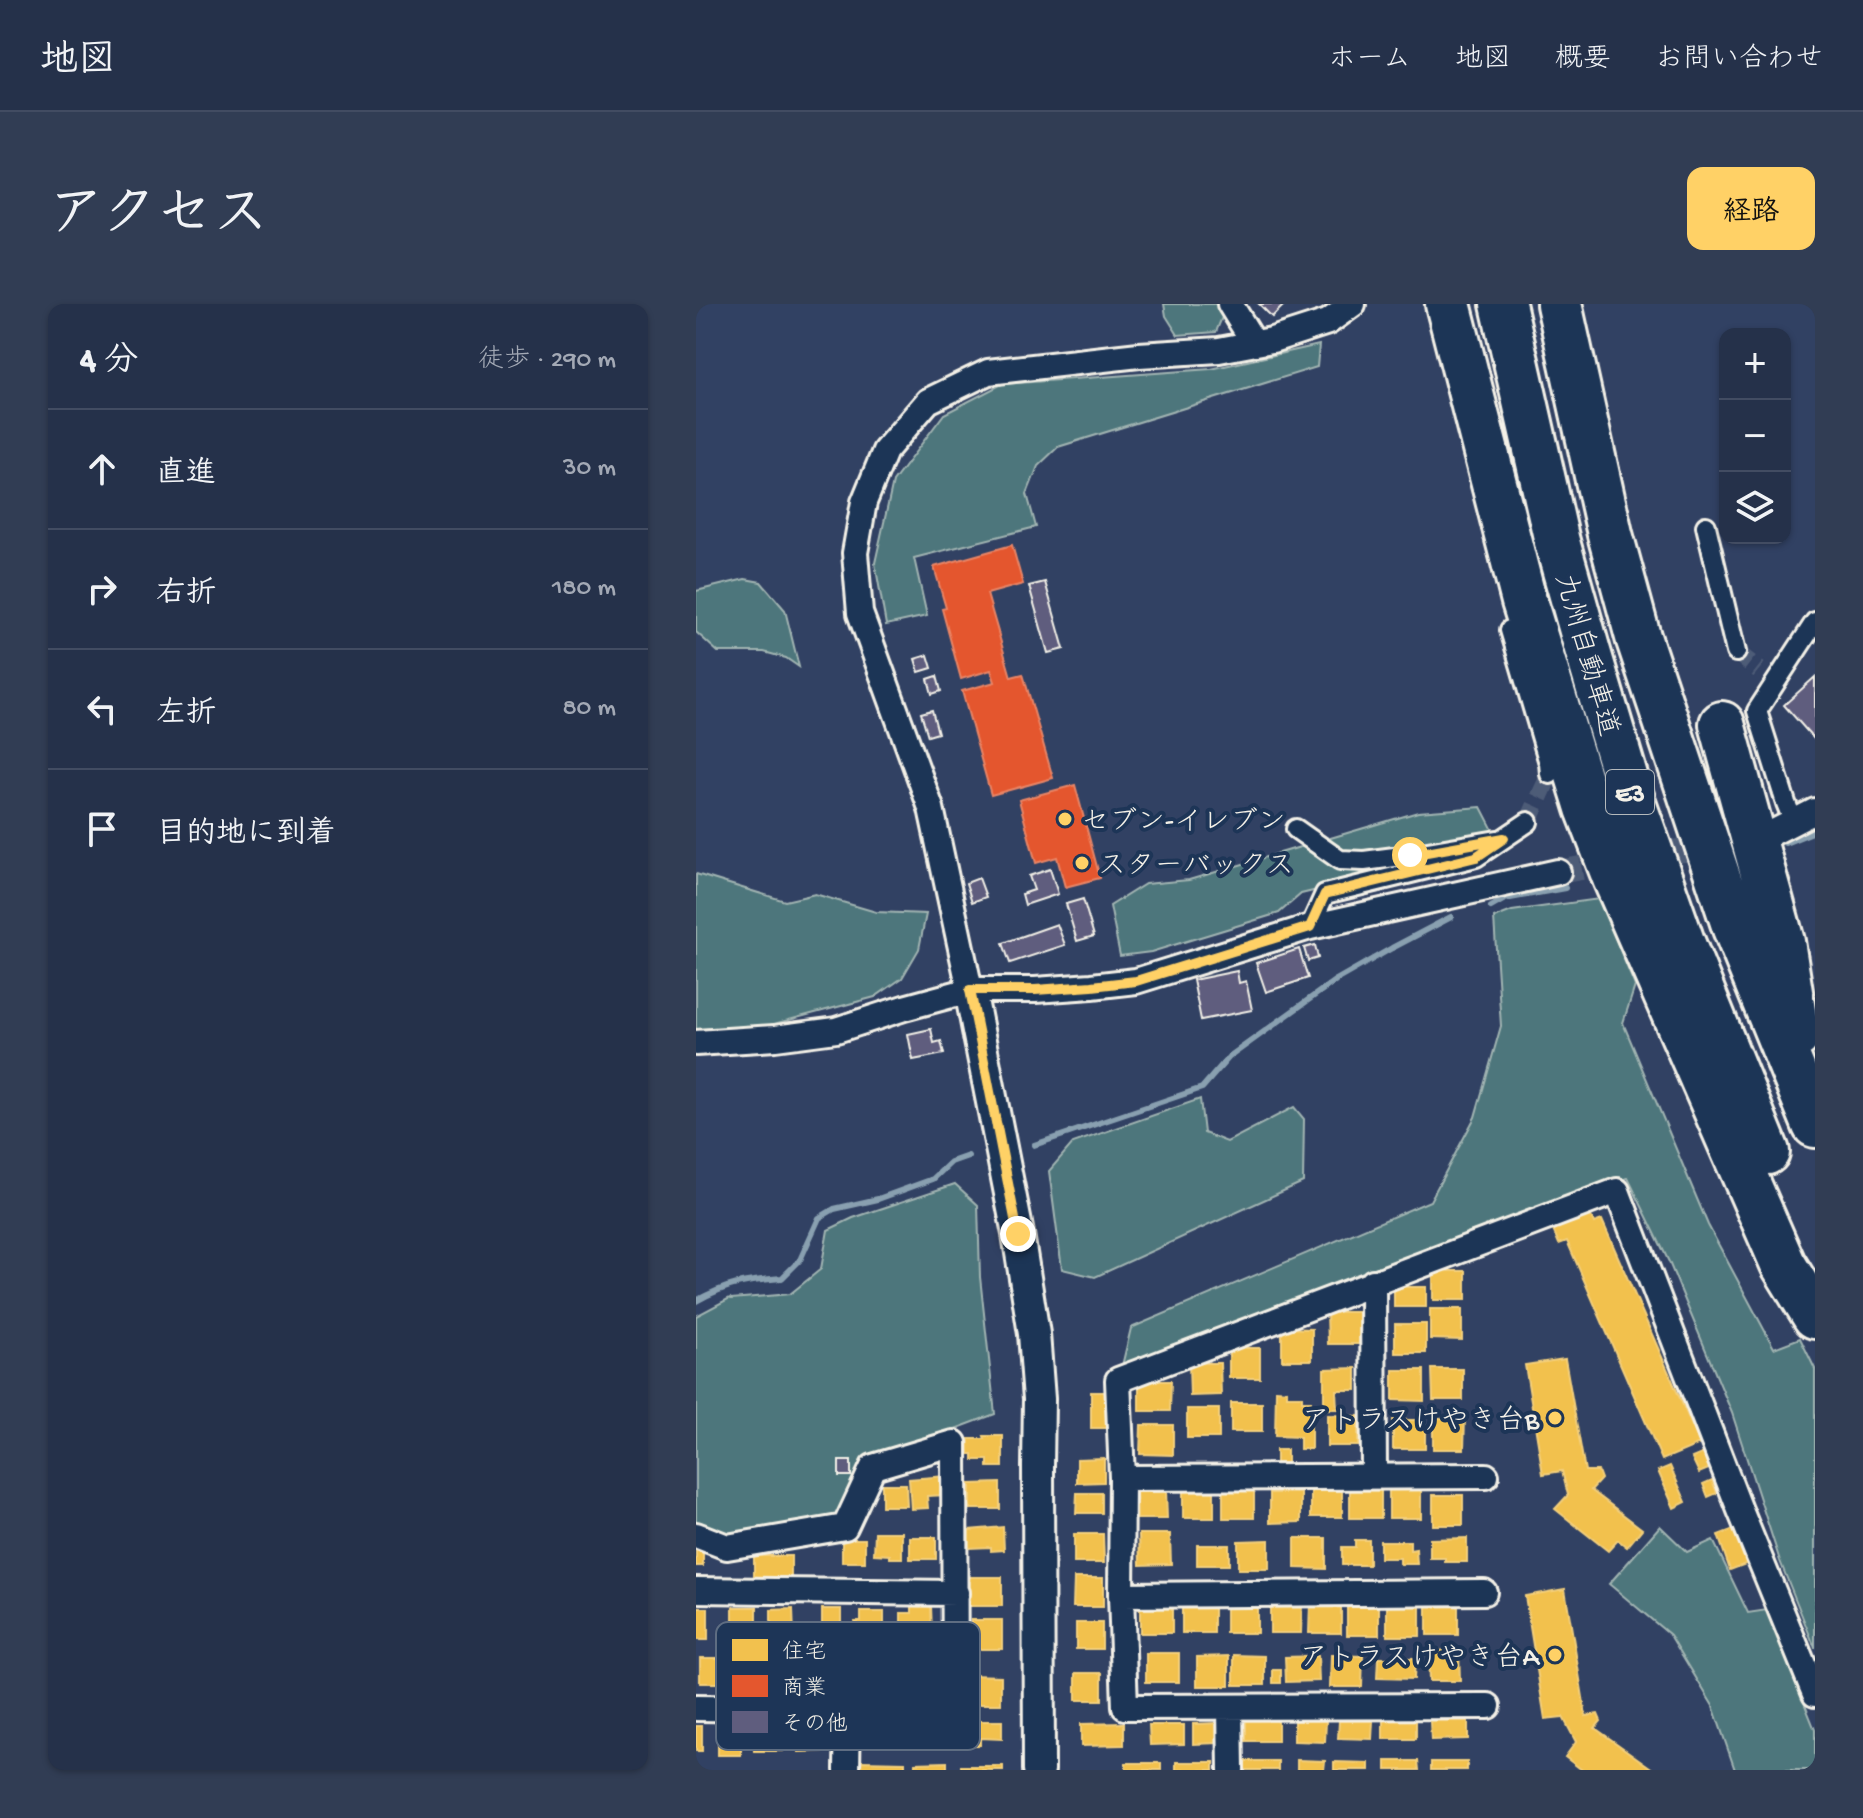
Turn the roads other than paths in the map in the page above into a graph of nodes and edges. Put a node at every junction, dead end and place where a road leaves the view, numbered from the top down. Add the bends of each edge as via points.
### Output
1 (1230, 304) edge
2 (1353, 304) edge
3 (1448, 304) edge
4 (1503, 304) edge
5 (1559, 304) edge
6 (1254, 343) junction
7 (1706, 526) dead end
8 (1504, 609) dead end
9 (1815, 622) edge
10 (1736, 652) tunnel mouth
11 (1759, 670) tunnel mouth
12 (1775, 683) junction
13 (1722, 724) dead end
14 (1550, 774) tunnel mouth
15 (1804, 817) edge
16 (1528, 822) tunnel mouth
17 (1296, 829) dead end
18 (1770, 834) tunnel mouth
19 (1504, 838) junction
20 (1558, 872) tunnel mouth
21 (1310, 927) junction
22 (970, 990) junction
23 (696, 1043) edge
24 (1812, 1118) edge
25 (1815, 1260) edge
26 (1373, 1282) junction
27 (1815, 1316) edge
28 (1374, 1476) junction
29 (1486, 1476) dead end
30 (1122, 1478) junction
31 (696, 1535) edge
32 (727, 1547) junction
33 (727, 1589) junction
34 (696, 1590) edge
35 (1484, 1592) dead end
36 (956, 1593) junction
37 (1121, 1595) junction
38 (956, 1622) edge
39 (1815, 1694) edge
40 (1488, 1706) dead end
41 (1230, 1707) junction
42 (696, 1708) edge
43 (716, 1708) edge
44 (847, 1750) edge
45 (847, 1770) edge
46 (1039, 1770) edge
47 (1231, 1770) edge

1 - 6 street
2 - 6 street via 1328,322
3 - 27 highway via 1524,601 1588,808 1783,1264
4 - 25 highway, 九州自動車道 / E3 via 1557,542 1633,803 1682,942
5 - 24 highway, 九州自動車道 / E3 via 1638,637 1735,928
6 - 22 street via 988,372 928,401 885,451 864,502 855,553 860,613 931,808
7 - 10 street
8 - 14 street
9 - 12 street
11 - 12 street
12 - 15 street via 1757,711 1786,803
13 - 24 highway via 1782,942
15 - 18 street
16 - 19 street
17 - 19 street via 1340,860 1410,855
19 - 21 street via 1476,857 1325,894
20 - 21 street
21 - 22 street via 1136,981
22 - 23 street via 836,1030
22 - 46 street via 1034,1334 1039,1399
26 - 28 street
26 - 30 street via 1118,1380
26 - 39 street via 1617,1191
28 - 29 street
28 - 30 street
30 - 37 street
31 - 32 street
32 - 33 street
32 - 36 street via 845,1527 873,1467 954,1443
33 - 34 street
33 - 36 street
35 - 37 street
36 - 38 street
37 - 41 street via 1125,1707
40 - 41 street
41 - 47 street
42 - 43 street
44 - 45 street

